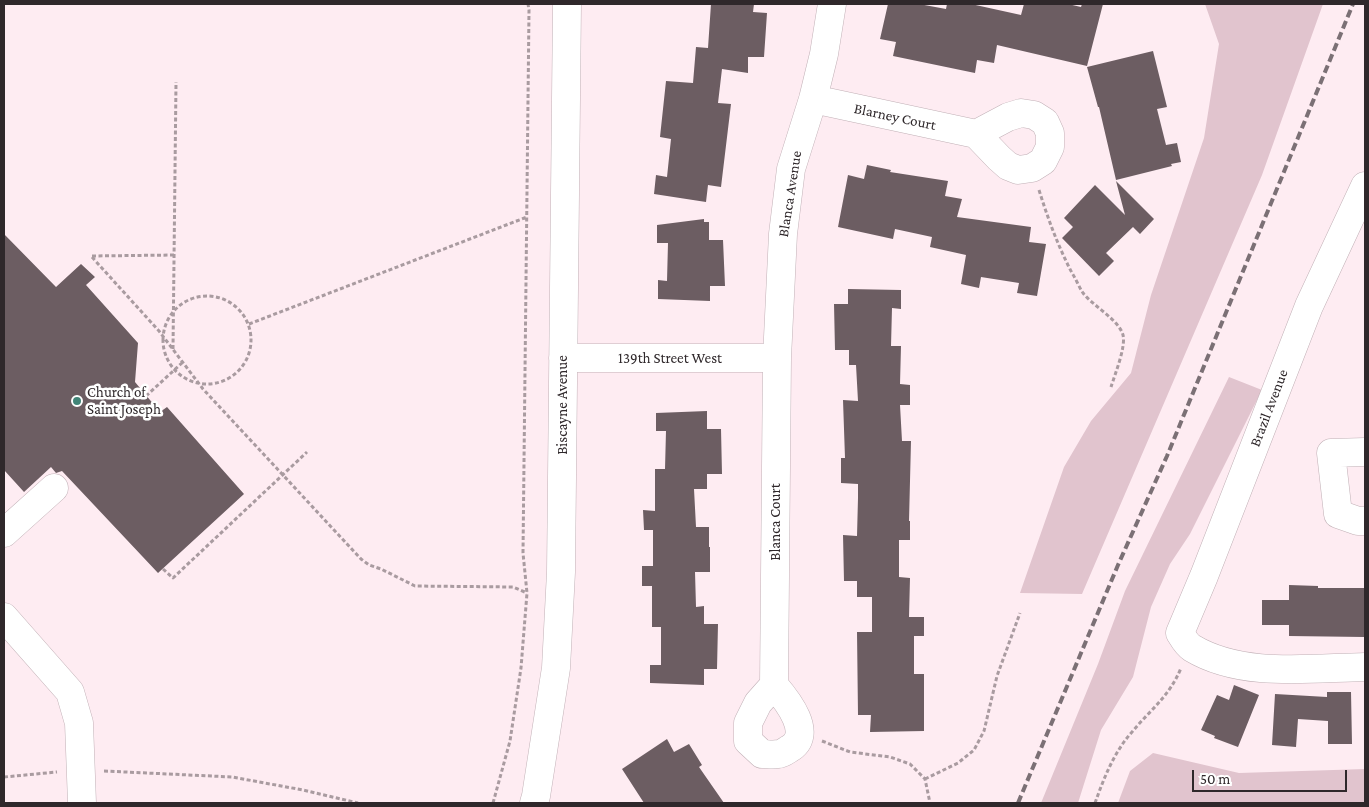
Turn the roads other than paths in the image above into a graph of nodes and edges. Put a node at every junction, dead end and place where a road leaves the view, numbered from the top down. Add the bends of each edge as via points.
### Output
1 (567, 4) edge
2 (832, 4) edge
3 (813, 99) junction
4 (976, 134) junction
5 (1365, 186) edge
6 (563, 358) junction
7 (777, 358) junction
8 (1365, 452) edge
9 (54, 488) dead end
10 (1365, 521) edge
11 (4, 533) edge
12 (4, 617) edge
13 (1365, 667) edge
14 (774, 686) junction
15 (82, 803) edge
16 (534, 803) edge

1 - 6 street, Biscayne Avenue
2 - 3 street, Blanca Avenue
3 - 4 street, Blarney Court
3 - 7 street, Blanca Avenue via 791,169 785,204
4 - 4 street via 1008,166 1018,170 1032,168 1043,161 1050,147 1050,134 1045,122 1034,114 1008,117
5 - 13 street, Brazil Avenue via 1309,306 1204,576 1185,640 1223,661 1259,669
6 - 7 street, 139th Street West
6 - 16 street, Biscayne Avenue via 561,572 556,668
7 - 14 street, Blanca Court
8 - 10 street via 1331,453 1338,514
9 - 11 street
12 - 15 street via 70,692 79,723
14 - 14 street via 758,703 748,723 748,741 762,754 779,754 794,746 800,733 787,700

